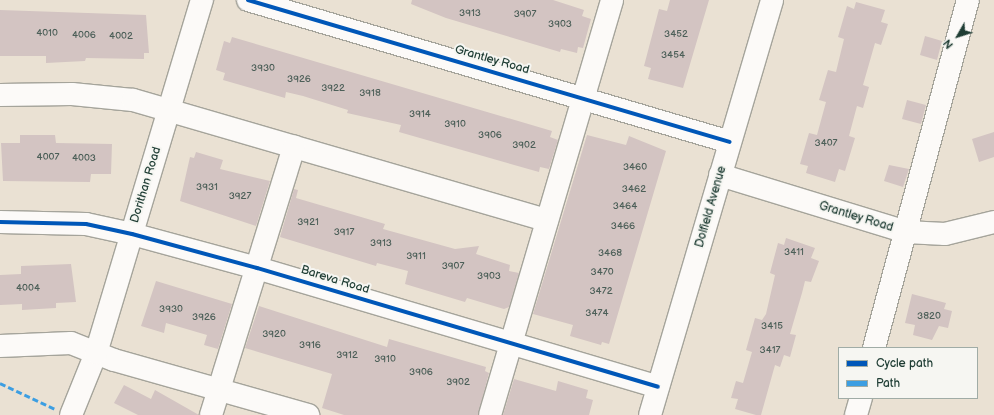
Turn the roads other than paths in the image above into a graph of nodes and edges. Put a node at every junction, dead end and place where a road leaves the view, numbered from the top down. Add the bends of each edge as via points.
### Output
1 (202, 0) edge
2 (248, 0) edge
3 (612, 0) edge
4 (772, 0) edge
5 (968, 0) edge
6 (0, 95) edge
7 (583, 97) junction
8 (169, 111) junction
9 (730, 142) junction
10 (294, 147) junction
11 (720, 175) junction
12 (546, 220) junction
13 (0, 222) edge
14 (994, 222) edge
15 (906, 232) junction
16 (132, 234) junction
17 (257, 268) junction
18 (511, 343) junction
19 (0, 346) edge
20 (874, 347) edge
21 (96, 353) junction
22 (658, 387) junction
23 (219, 389) junction
24 (860, 399) edge
25 (71, 415) edge
26 (211, 415) edge
27 (308, 415) edge
28 (490, 415) edge
29 (650, 415) edge
30 (856, 415) edge

1 - 8 street, Dorithan Road
2 - 7 street, Grantley Road
3 - 7 street
4 - 9 street, Dolfield Avenue
5 - 15 street
6 - 8 street via 101,96
7 - 9 street, Grantley Road
7 - 12 street
8 - 10 street
8 - 16 street, Dorithan Road
9 - 11 street, Dolfield Avenue
10 - 12 street
10 - 17 street
11 - 15 street, Grantley Road
11 - 22 street, Dolfield Avenue
12 - 18 street
13 - 16 street, Bareva Road via 86,224
14 - 15 street, Grantley Road via 945,234
15 - 20 street
16 - 17 street, Bareva Road
16 - 21 street, Dorithan Road
17 - 18 street, Bareva Road
17 - 23 street
18 - 22 street, Bareva Road
18 - 28 street
19 - 21 street via 62,343
21 - 23 street
21 - 25 street, Dorithan Road
22 - 29 street, Dolfield Avenue
23 - 26 street
23 - 27 street
24 - 30 street

